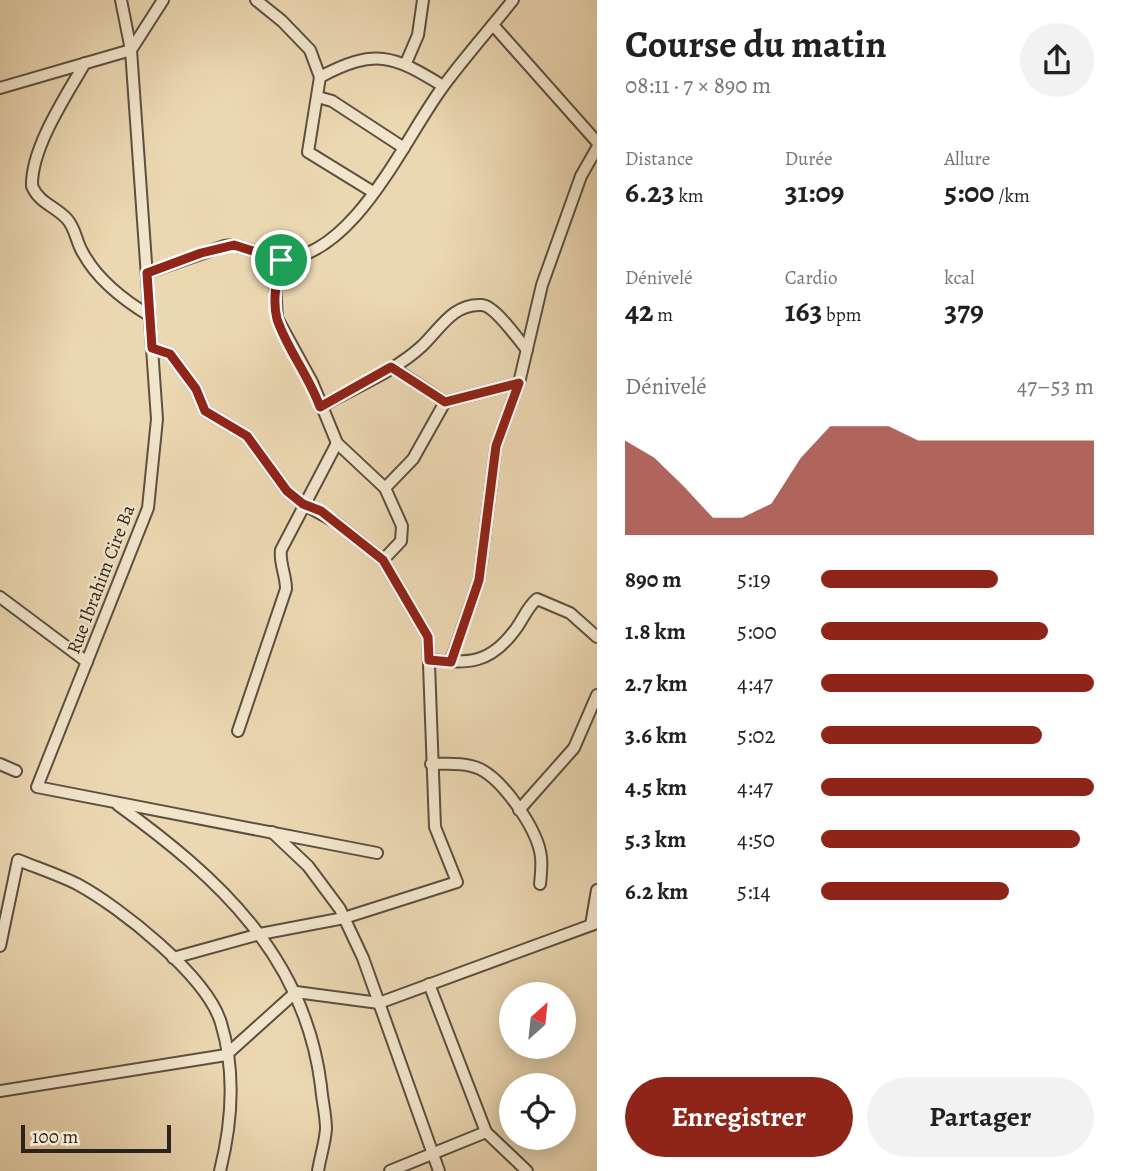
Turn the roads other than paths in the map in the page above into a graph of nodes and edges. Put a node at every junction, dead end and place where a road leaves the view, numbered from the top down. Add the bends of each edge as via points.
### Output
1 (121, 0) edge
2 (163, 0) edge
3 (256, 0) edge
4 (423, 0) edge
5 (513, 0) edge
6 (493, 25) junction
7 (131, 50) junction
8 (85, 63) junction
9 (406, 63) junction
10 (320, 77) junction
11 (443, 86) junction
12 (0, 88) edge
13 (318, 97) junction
14 (597, 142) edge
15 (404, 148) junction
16 (597, 148) edge
17 (373, 192) junction
18 (281, 260) junction
19 (147, 273) junction
20 (150, 316) junction
21 (152, 348) junction
22 (527, 350) junction
23 (391, 367) junction
24 (519, 383) junction
25 (445, 402) junction
26 (320, 407) junction
27 (337, 443) junction
28 (385, 488) junction
29 (303, 504) junction
30 (383, 560) junction
31 (0, 597) edge
32 (597, 637) edge
33 (429, 660) junction
34 (87, 662) junction
35 (451, 662) junction
36 (597, 695) edge
37 (239, 731) dead end
38 (0, 764) edge
39 (431, 764) junction
40 (16, 771) dead end
41 (113, 802) junction
42 (519, 810) junction
43 (272, 832) junction
44 (377, 853) dead end
45 (540, 884) dead end
46 (597, 890) edge
47 (344, 918) junction
48 (594, 924) edge
49 (260, 934) junction
50 (0, 946) edge
51 (173, 958) junction
52 (429, 984) junction
53 (296, 992) junction
54 (379, 1003) junction
55 (226, 1055) junction
56 (0, 1091) edge
57 (486, 1132) junction
58 (433, 1153) junction
59 (220, 1171) edge
60 (318, 1171) edge
61 (390, 1171) edge
62 (439, 1171) edge
63 (527, 1171) edge

1 - 7 street, Rue Ibrahim Cire Ba
2 - 7 street
3 - 10 street via 310,50
4 - 9 street via 418,34
5 - 6 street
6 - 11 street
6 - 14 street
7 - 8 street
7 - 19 street, Rue Ibrahim Cire Ba
8 - 12 street
8 - 20 street via 48,130 32,186 66,218 93,268
9 - 10 street via 367,59
9 - 11 street
10 - 13 street
11 - 15 street
13 - 15 street via 332,101
13 - 17 street via 309,152
15 - 17 street
16 - 22 street via 581,176 541,285
17 - 18 street via 323,244 300,258
18 - 19 street via 234,245
18 - 26 street via 275,284 277,318 312,382
19 - 20 street, Rue Ibrahim Cire Ba
20 - 21 street, Rue Ibrahim Cire Ba
21 - 29 street via 170,354 196,389 205,411 247,436 287,491
21 - 34 street, Rue Ibrahim Cire Ba via 157,419 148,508
22 - 23 street via 492,310 482,305 449,316 421,347
22 - 24 street
23 - 25 street
23 - 26 street
24 - 25 street
24 - 35 street via 496,446 479,580
25 - 28 street via 413,459
26 - 27 street
27 - 28 street
27 - 29 street
28 - 30 street via 402,535
29 - 30 street via 321,511
29 - 37 street via 281,550 286,589
30 - 33 street via 428,637
31 - 34 street
32 - 35 street via 570,613 537,599 492,654 478,661
33 - 35 street
33 - 39 street
34 - 41 street, Rue Ibrahim Cire Ba via 37,787
36 - 42 street via 574,748
38 - 40 street
39 - 42 street via 479,768 499,782
39 - 47 street via 435,827 457,882
41 - 43 street
41 - 49 street via 222,890
42 - 45 street via 541,855
43 - 44 street
43 - 47 street via 307,866
46 - 48 street
47 - 49 street
47 - 54 street
48 - 52 street
49 - 51 street
49 - 53 street
50 - 51 street via 18,860 78,885 144,930
51 - 55 street via 192,976 221,1021
52 - 54 street
52 - 57 street
53 - 54 street
53 - 55 street
53 - 60 street via 317,1055 326,1129
54 - 58 street
55 - 56 street
55 - 59 street via 230,1128
57 - 58 street
57 - 63 street
58 - 61 street
58 - 62 street

